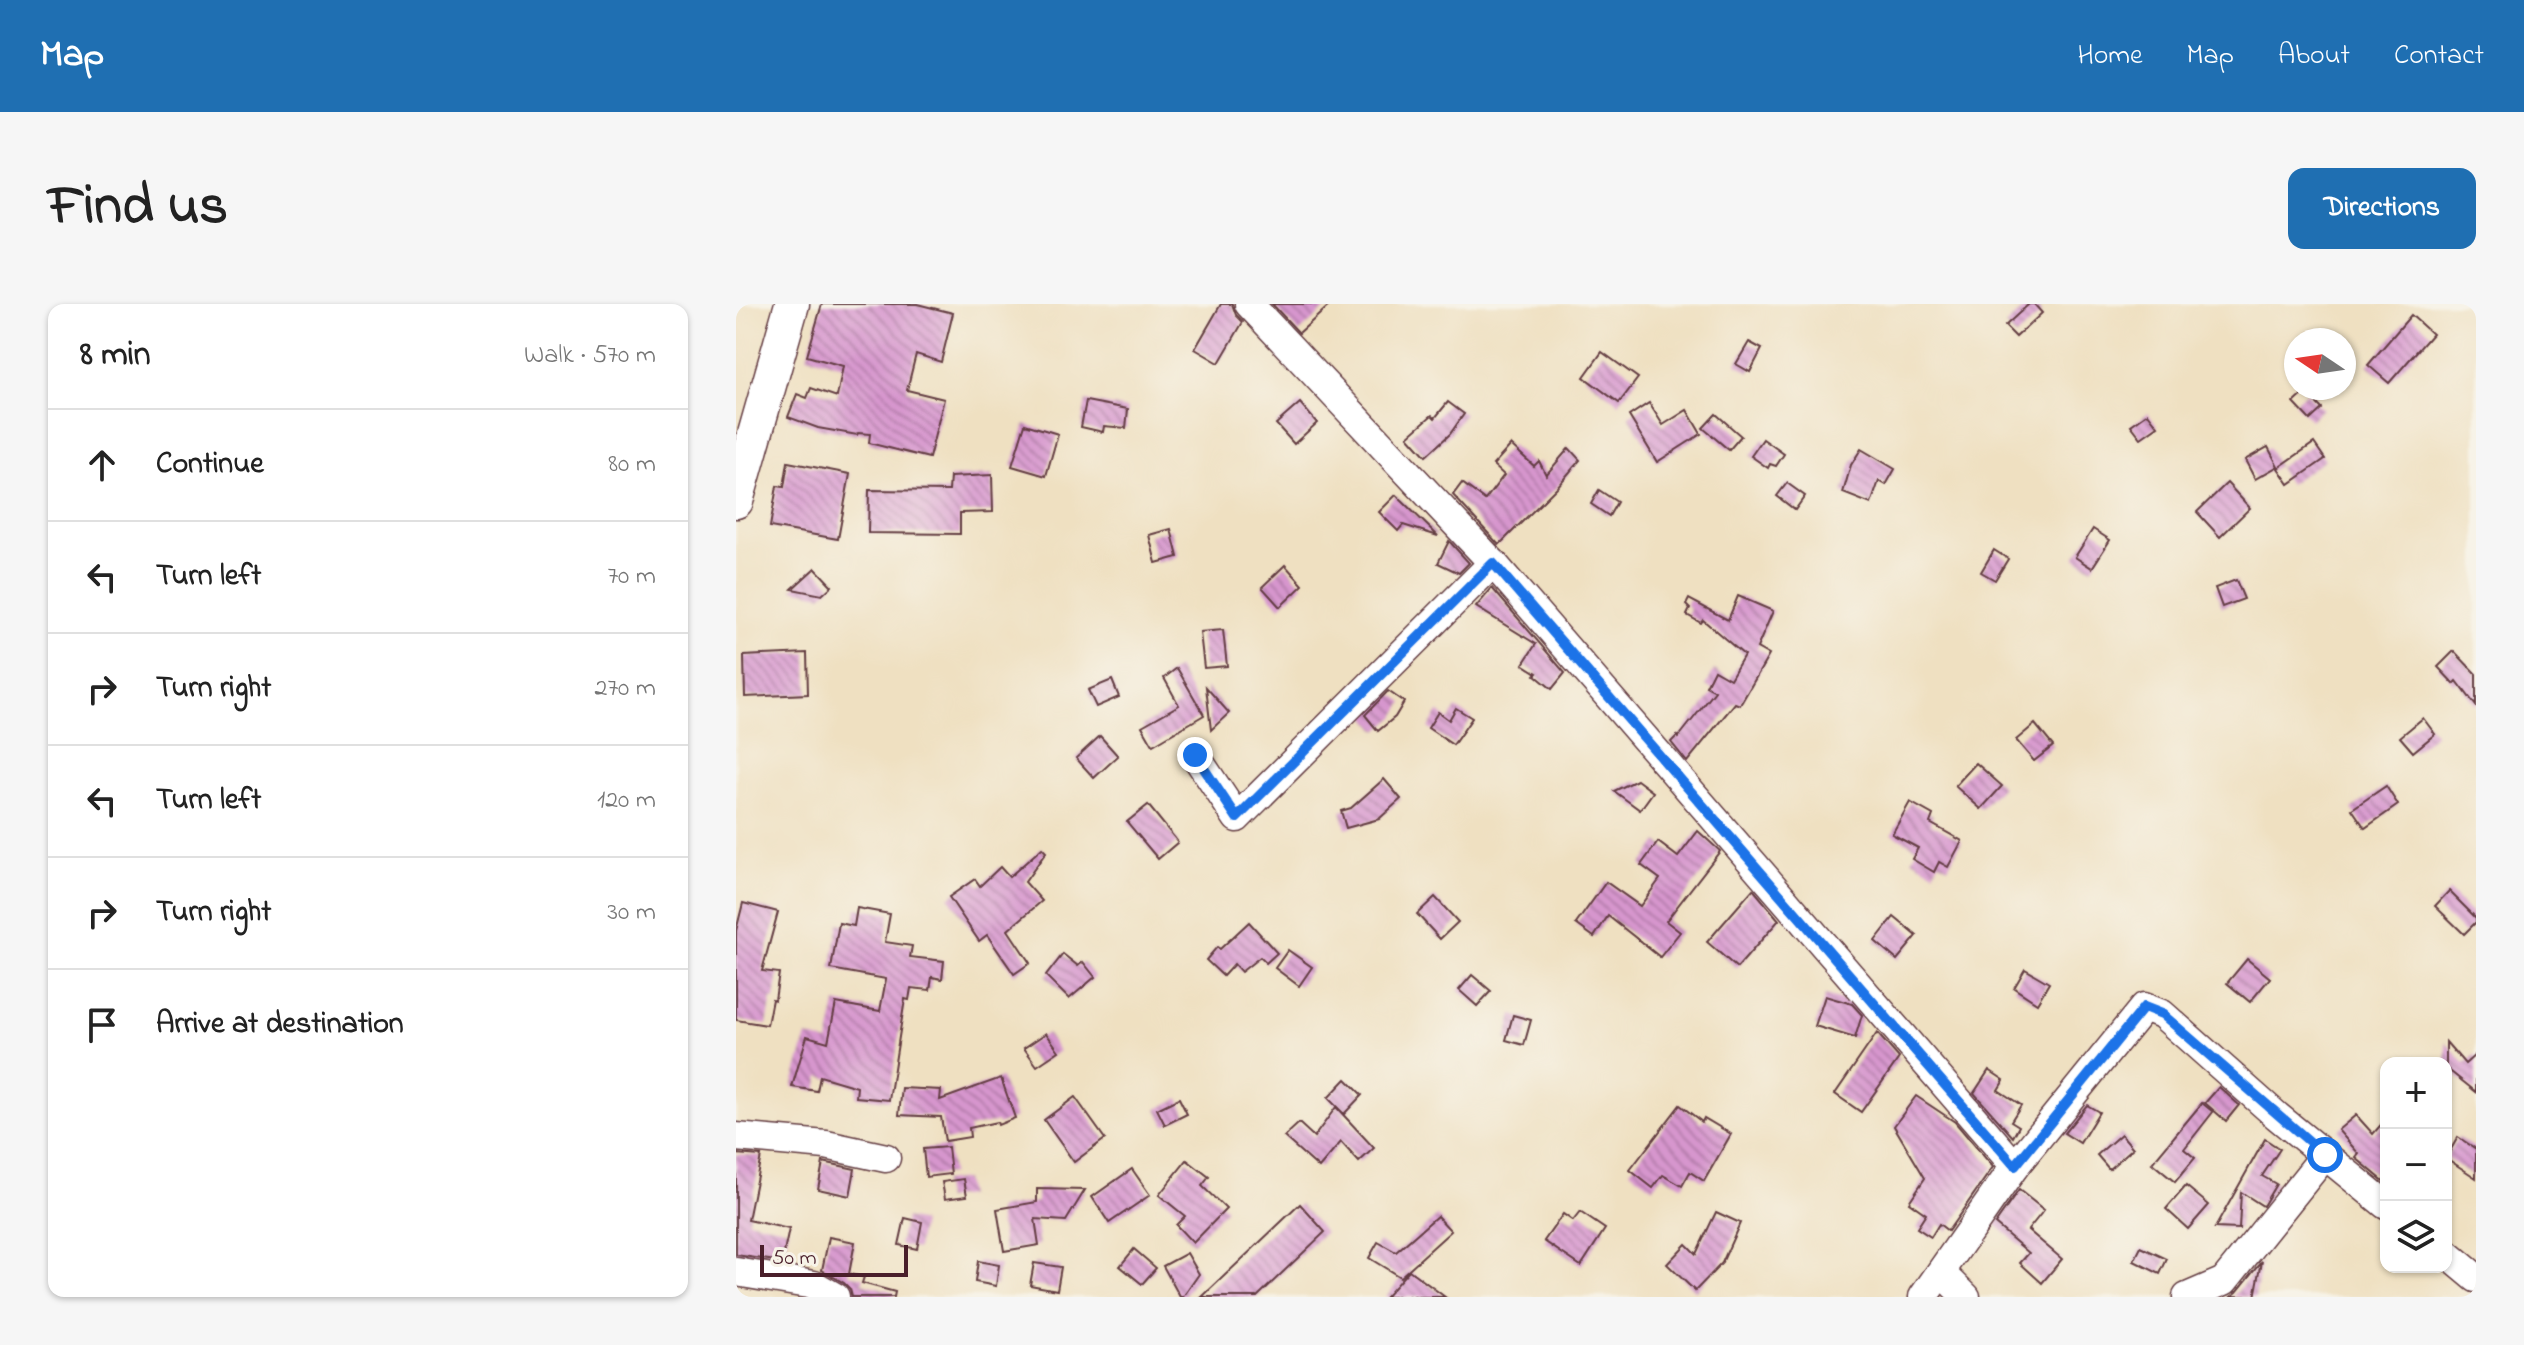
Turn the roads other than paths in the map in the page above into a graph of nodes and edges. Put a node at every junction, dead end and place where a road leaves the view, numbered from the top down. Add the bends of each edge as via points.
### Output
1 (792, 304) edge
2 (1249, 304) edge
3 (736, 501) edge
4 (1493, 563) junction
5 (1195, 755) dead end
6 (736, 1137) edge
7 (2325, 1155) junction
8 (886, 1158) dead end
9 (2015, 1166) junction
10 (2381, 1201) edge
11 (2452, 1258) edge
12 (736, 1272) edge
13 (1942, 1273) junction
14 (2476, 1278) edge
15 (835, 1297) edge
16 (1923, 1297) edge
17 (1966, 1297) edge
18 (2187, 1297) edge

1 - 3 main road
2 - 4 street
4 - 5 street via 1237,818
4 - 9 street
6 - 8 street via 826,1145
7 - 9 street via 2162,1014 2144,1007
7 - 10 street
7 - 18 street via 2224,1281
9 - 13 street
11 - 14 street
12 - 15 street via 814,1285
13 - 16 street
13 - 17 street

